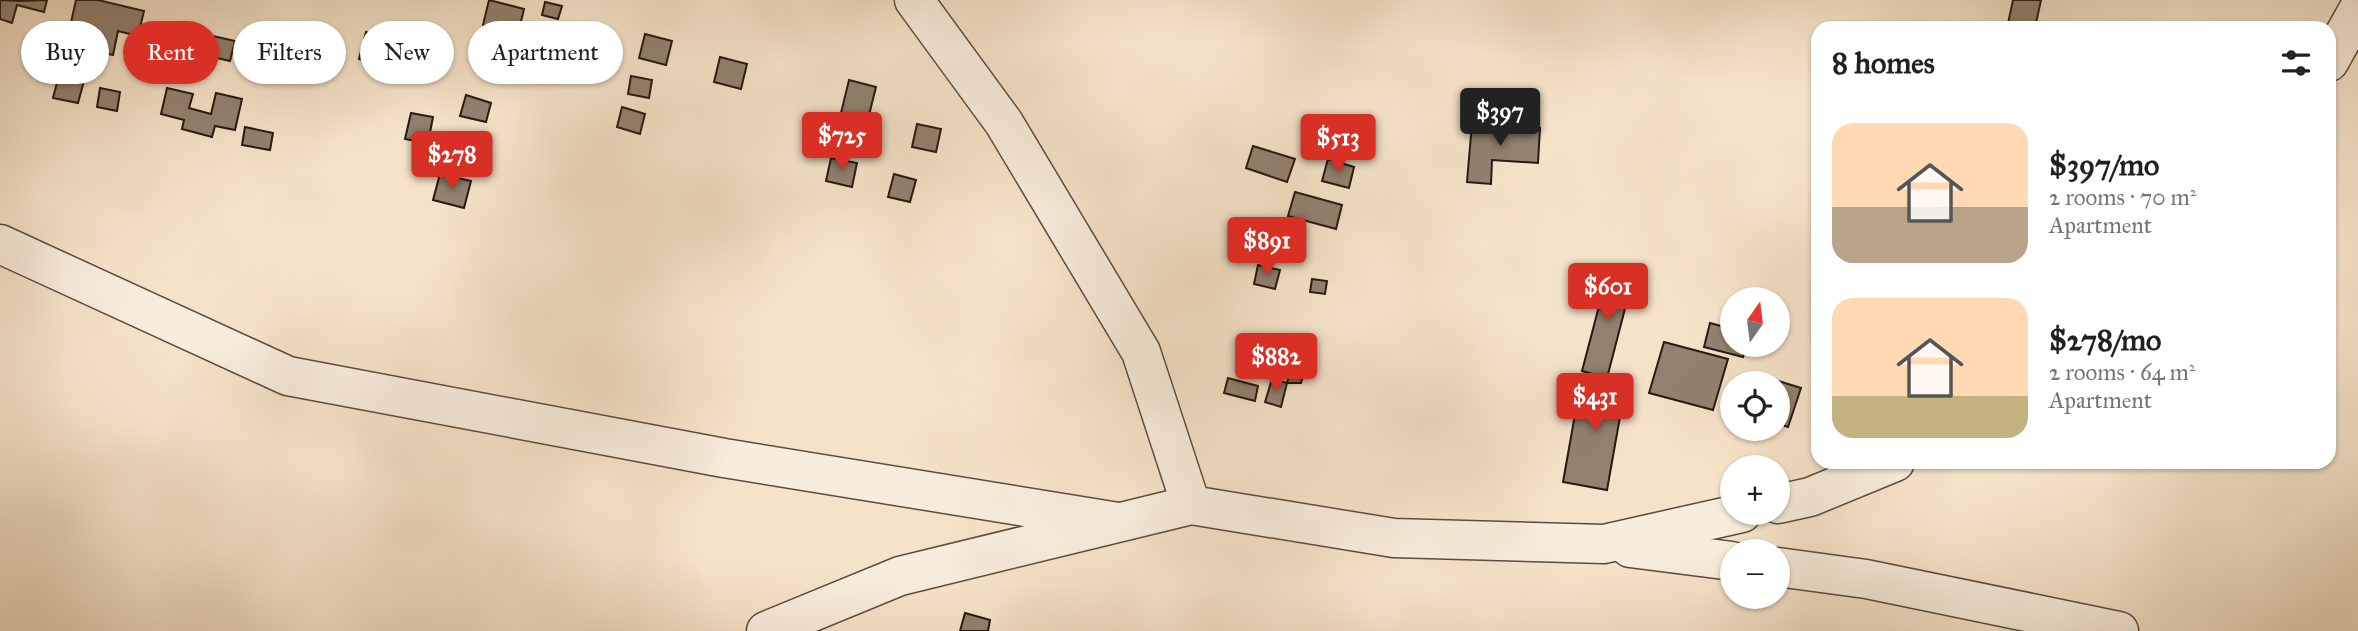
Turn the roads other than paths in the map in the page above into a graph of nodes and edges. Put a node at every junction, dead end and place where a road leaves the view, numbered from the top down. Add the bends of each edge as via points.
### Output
1 (914, 0) edge
2 (2358, 10) edge
3 (2336, 49) edge
4 (0, 244) edge
5 (1878, 469) edge
6 (1790, 501) edge
7 (1191, 505) junction
8 (1720, 518) edge
9 (1118, 522) junction
10 (1604, 544) junction
11 (1720, 559) edge
12 (1790, 569) edge
13 (766, 631) edge
14 (2119, 631) edge

1 - 7 street via 1003,123 1141,352
2 - 3 street
4 - 9 street via 288,376 724,458
5 - 6 street
7 - 9 street
7 - 10 street via 1394,538
8 - 10 street
9 - 13 street via 900,576
10 - 11 street
12 - 14 street via 1866,579

